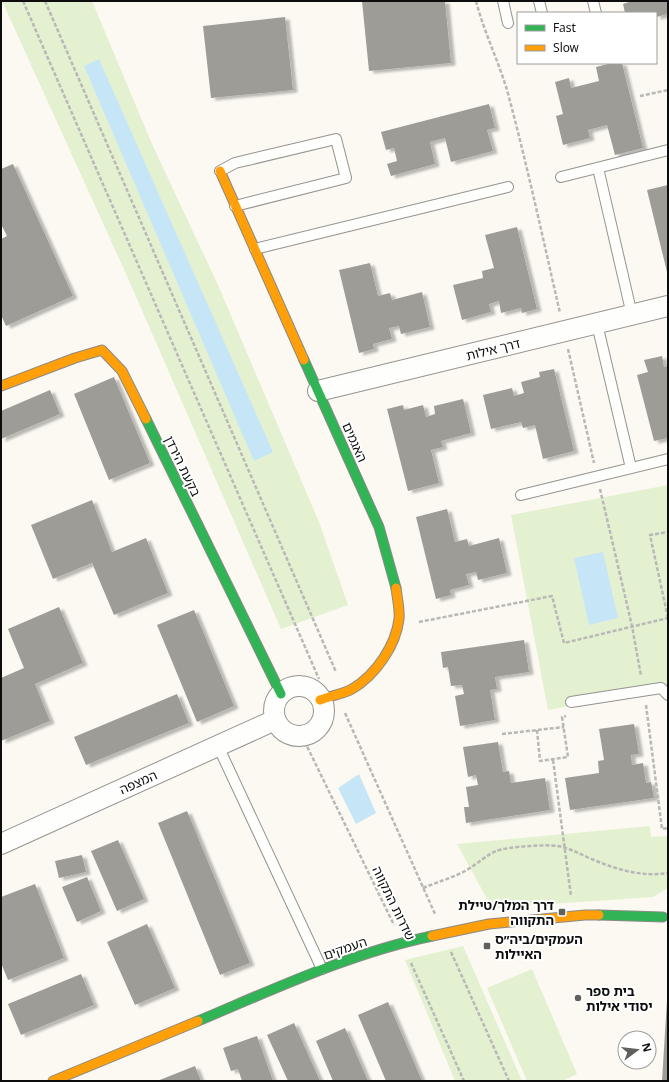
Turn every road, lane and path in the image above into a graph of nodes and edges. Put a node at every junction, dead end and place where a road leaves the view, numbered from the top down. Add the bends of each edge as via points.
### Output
1 (23, 1) edge
2 (45, 1) edge
3 (476, 1) edge
4 (503, 1) edge
5 (539, 1) edge
6 (593, 1) edge
7 (542, 12) edge
8 (596, 12) edge
9 (508, 23) dead end
10 (668, 90) edge
11 (640, 96) dead end
12 (668, 150) edge
13 (598, 168) junction
14 (220, 171) joint
15 (561, 177) dead end
16 (508, 187) dead end
17 (235, 206) junction
18 (255, 249) junction
19 (668, 306) edge
20 (632, 315) junction
21 (597, 324) junction
22 (564, 332) junction
23 (1, 386) edge
24 (318, 391) junction
25 (668, 459) edge
26 (631, 468) junction
27 (597, 476) junction
28 (521, 495) dead end
29 (668, 532) edge
30 (668, 618) edge
31 (397, 625) junction
32 (632, 626) junction
33 (336, 672) dead end
34 (320, 680) dead end
35 (644, 691) junction
36 (281, 694) junction
37 (668, 695) edge
38 (320, 700) junction
39 (572, 702) dead end
40 (646, 705) junction
41 (638, 706) dead end
42 (342, 707) dead end
43 (569, 716) dead end
44 (276, 720) junction
45 (564, 727) junction
46 (537, 730) junction
47 (502, 734) dead end
48 (302, 736) junction
49 (218, 746) junction
50 (553, 760) junction
51 (668, 828) edge
52 (1, 844) edge
53 (565, 848) junction
54 (668, 874) edge
55 (423, 888) junction
56 (573, 916) junction
57 (666, 928) dead end
58 (443, 933) junction
59 (402, 943) junction
60 (322, 969) junction
61 (53, 1081) edge
62 (464, 1081) edge
63 (509, 1081) edge

1 - 34 path
2 - 33 path
3 - 22 path via 506,88
4 - 9 lane
5 - 7 lane
6 - 8 lane
10 - 11 path
12 - 13 lane
13 - 15 lane
13 - 20 lane
14 - 17 street, האגמים
14 - 17 lane via 235,163 336,139 346,178
16 - 18 lane
17 - 18 street, האגמים
18 - 24 street, האגמים
19 - 20 street, דרך אילות
20 - 21 street, דרך אילות
21 - 22 street, דרך אילות
21 - 26 lane
22 - 24 street, דרך אילות
22 - 27 path
23 - 36 street, בקעת הירדן via 102,350 122,371
24 - 31 street, האגמים via 379,527 395,583
25 - 26 lane
26 - 27 lane
27 - 28 lane
27 - 32 path
29 - 30 path via 650,535
30 - 32 path
31 - 32 path via 552,596 564,643
31 - 38 street, האגמים via 381,663 367,677 352,689
32 - 35 path
35 - 37 lane via 661,688
35 - 39 lane
35 - 40 path
36 - 38 street via 293,687 303,687 313,691
36 - 44 street via 274,707
38 - 48 street via 323,716 320,723 311,733
40 - 41 path
40 - 51 path via 662,829
42 - 55 path
43 - 45 path via 562,717
44 - 48 street via 287,733
44 - 49 street, המצפה
45 - 46 path
45 - 50 path via 568,758
46 - 47 path
46 - 50 path via 540,761
48 - 59 path, שדרות התקווה
49 - 52 street, המצפה
49 - 60 lane
50 - 53 path
53 - 54 path via 627,872
53 - 55 path via 556,846 497,850 464,871
53 - 56 path
55 - 58 path
56 - 57 street, העמקים via 664,914
56 - 58 street, העמקים via 489,924
58 - 59 street, העמקים
58 - 63 path
59 - 60 street, העמקים
59 - 62 path, שדרות התקווה
60 - 61 street, העמקים

